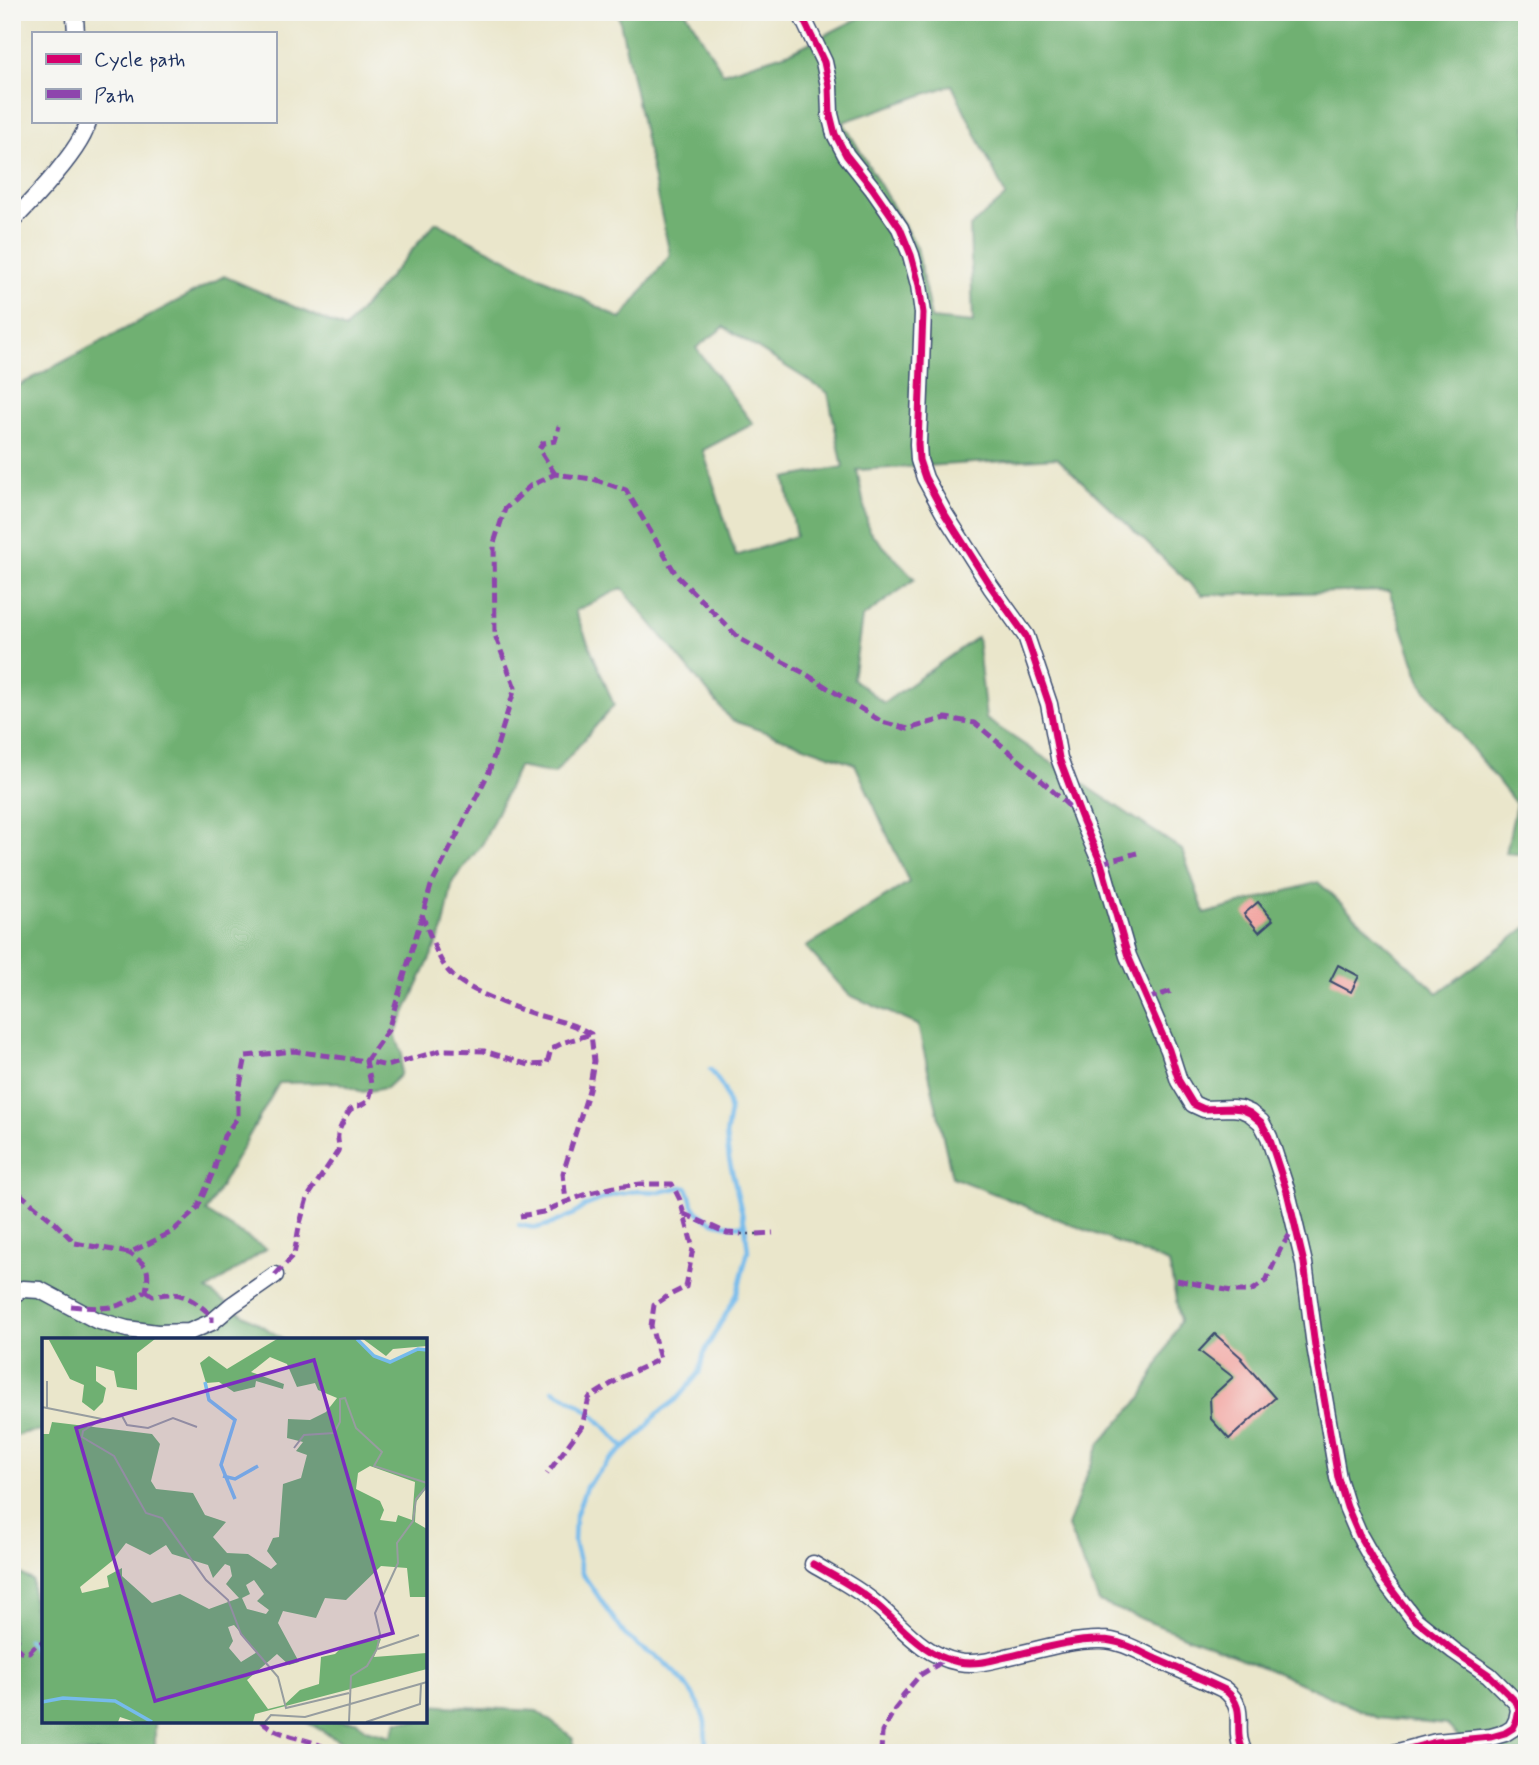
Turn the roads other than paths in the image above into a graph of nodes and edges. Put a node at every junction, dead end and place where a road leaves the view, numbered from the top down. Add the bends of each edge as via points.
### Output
1 (76, 12) edge
2 (800, 12) edge
3 (76, 32) edge
4 (88, 122) edge
5 (12, 221) edge
6 (275, 1275) dead end
7 (12, 1295) edge
8 (813, 1564) dead end
9 (1245, 1753) edge
10 (1394, 1753) edge

1 - 3 street
2 - 10 street via 824,61 835,134 900,228 911,255 923,313 918,444 925,478 1026,636 1049,704 1059,758 1101,863 1128,956 1179,1081 1198,1107 1250,1113 1261,1122 1276,1154 1304,1263 1338,1478 1347,1507 1385,1581 1414,1619 1489,1675 1517,1703 1517,1720 1505,1733
4 - 5 street via 75,149
6 - 7 street via 212,1322 189,1332 127,1329 96,1320 40,1290 23,1289
8 - 9 street via 876,1603 932,1652 958,1662 982,1662 1100,1640 1142,1653 1233,1696

